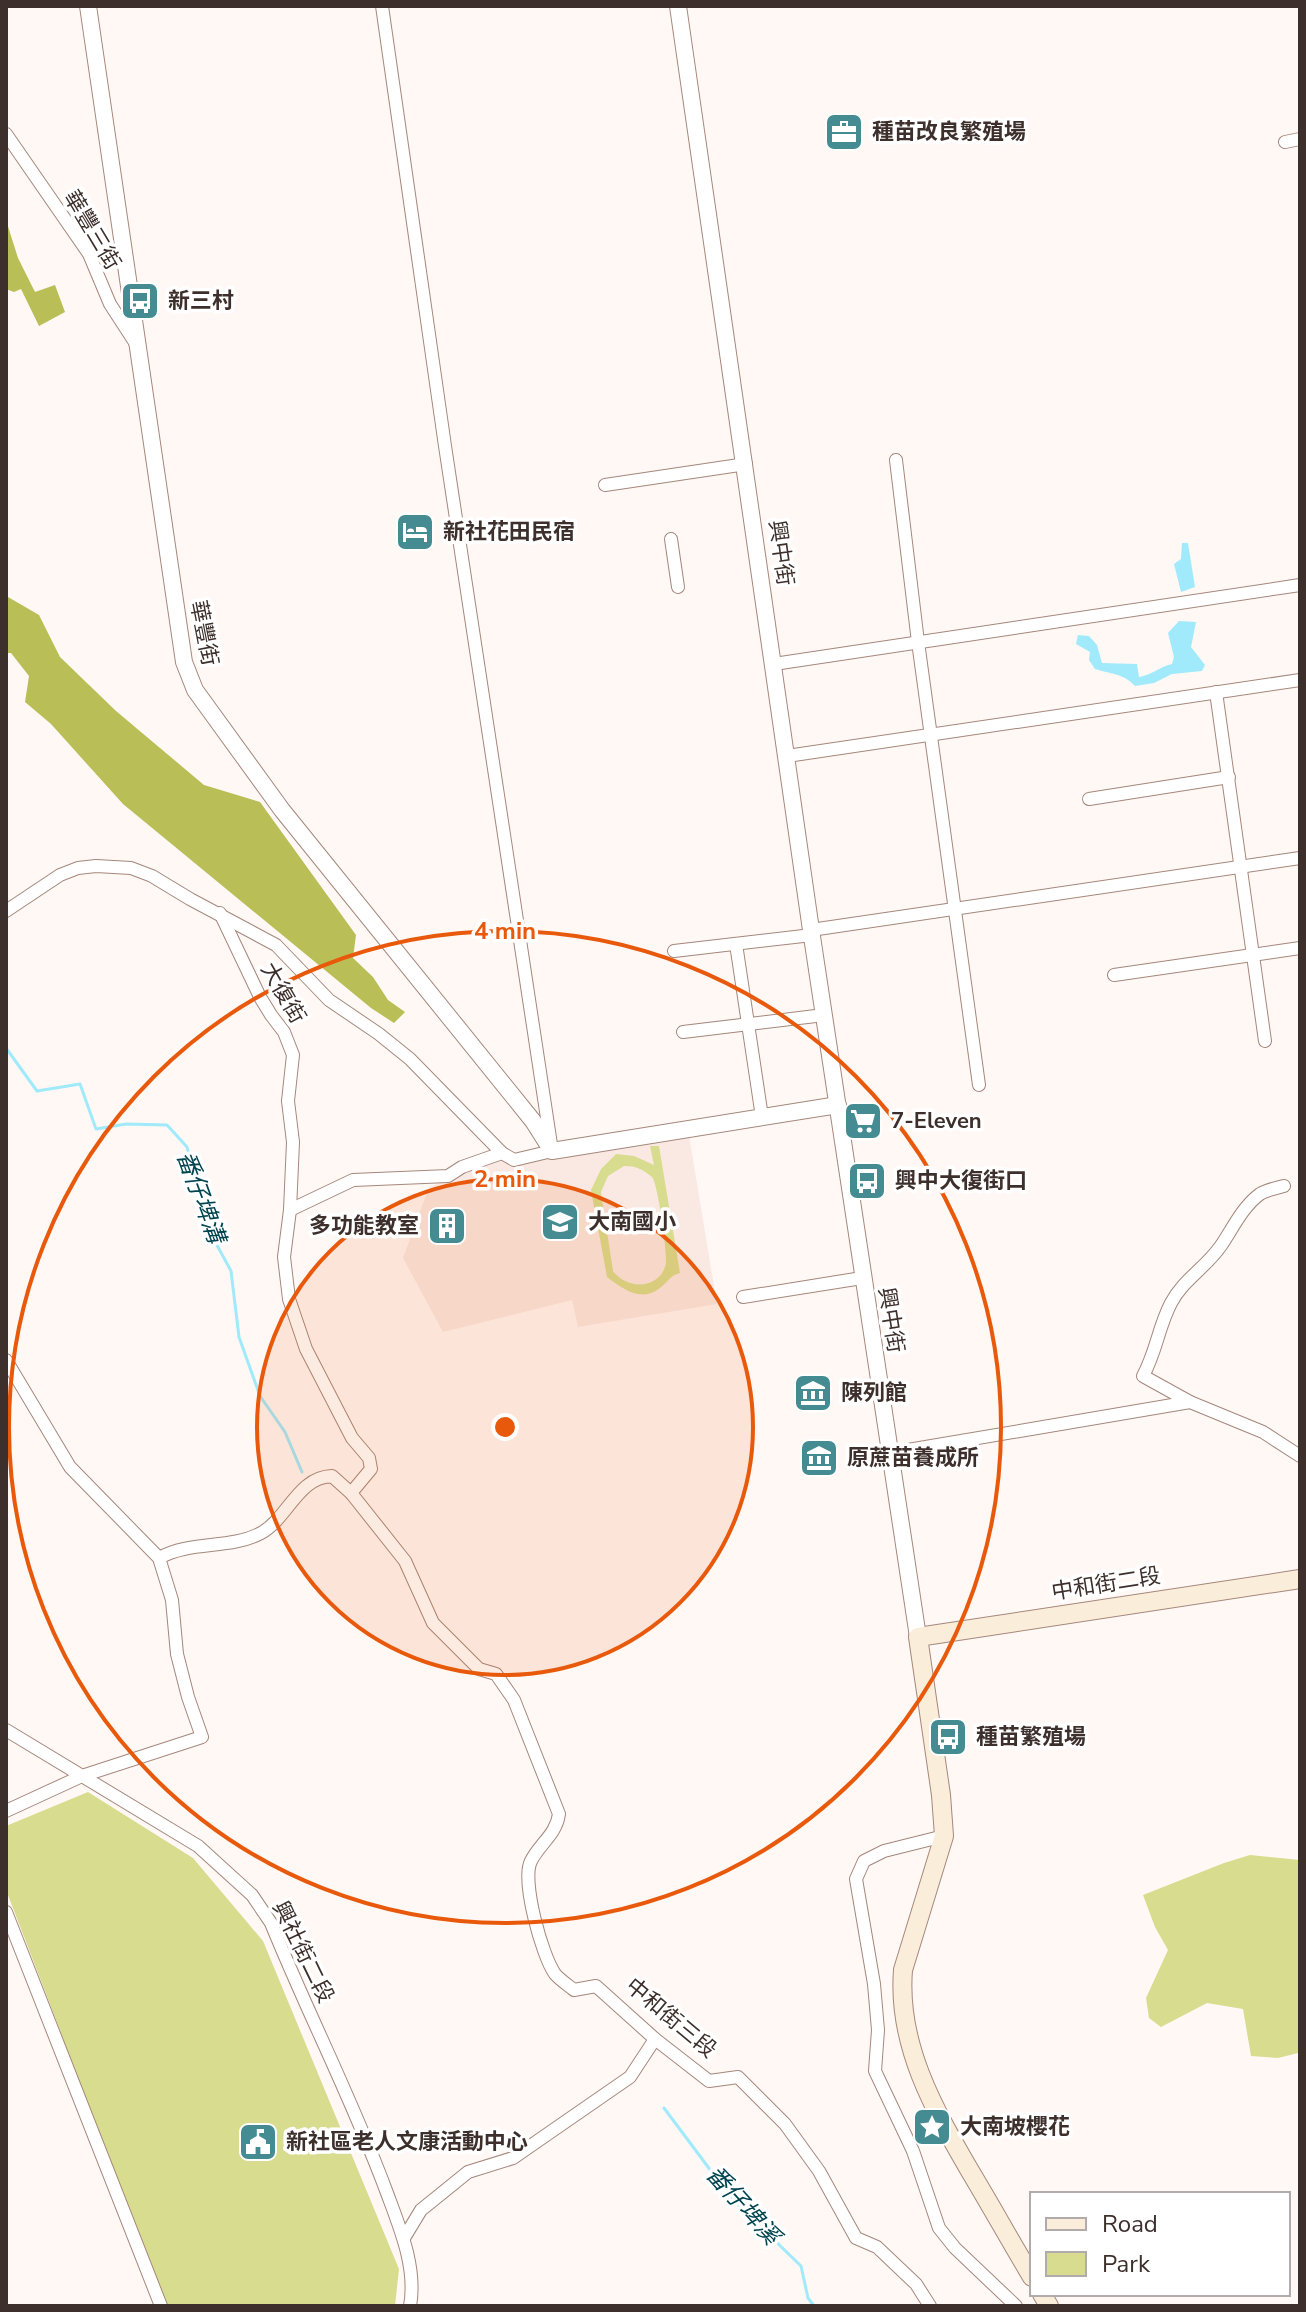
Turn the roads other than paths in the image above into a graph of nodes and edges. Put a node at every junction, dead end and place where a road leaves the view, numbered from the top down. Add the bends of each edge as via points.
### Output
1 (88, 6) edge
2 (382, 6) edge
3 (678, 6) edge
4 (6, 134) edge
5 (1300, 139) edge
6 (1285, 142) dead end
7 (139, 349) junction
8 (896, 460) dead end
9 (746, 464) junction
10 (605, 485) dead end
11 (671, 539) dead end
12 (1300, 585) edge
13 (678, 587) dead end
14 (918, 642) junction
15 (774, 664) junction
16 (1300, 680) edge
17 (1216, 692) junction
18 (931, 735) junction
19 (787, 756) junction
20 (1229, 777) junction
21 (1089, 799) dead end
22 (1300, 858) edge
23 (1241, 867) junction
24 (955, 910) junction
25 (6, 911) edge
26 (220, 913) junction
27 (811, 933) junction
28 (736, 944) junction
29 (1300, 948) edge
30 (674, 951) dead end
31 (1253, 955) junction
32 (1114, 975) dead end
33 (824, 1015) junction
34 (748, 1024) junction
35 (683, 1032) dead end
36 (1265, 1041) dead end
37 (979, 1085) dead end
38 (838, 1105) junction
39 (762, 1117) junction
40 (552, 1151) junction
41 (502, 1153) junction
42 (1284, 1186) dead end
43 (290, 1210) junction
44 (862, 1278) junction
45 (743, 1297) dead end
46 (6, 1360) edge
47 (1190, 1402) junction
48 (890, 1453) junction
49 (1300, 1456) edge
50 (351, 1493) junction
51 (159, 1558) junction
52 (1300, 1579) edge
53 (918, 1637) junction
54 (6, 1730) edge
55 (82, 1776) junction
56 (6, 1811) edge
57 (944, 1836) junction
58 (6, 1912) edge
59 (655, 2039) junction
60 (404, 2238) junction
61 (1030, 2274) edge
62 (161, 2306) edge
63 (410, 2306) edge
64 (930, 2306) edge
65 (1016, 2306) edge

1 - 7 street, 華豐街
2 - 40 street
3 - 9 street, 興中街
4 - 7 street, 華豐三街 via 82,243 110,304
5 - 6 street
7 - 40 street, 華豐街 via 184,662 195,690 282,810
8 - 14 street
9 - 10 street
9 - 15 street, 興中街
11 - 13 street
12 - 14 street
14 - 15 street
14 - 18 street
15 - 19 street, 興中街
16 - 17 street
17 - 18 street
17 - 20 street
18 - 19 street
18 - 24 street
19 - 27 street, 興中街
20 - 21 street
20 - 23 street
22 - 23 street
23 - 24 street
23 - 31 street
24 - 27 street
24 - 37 street
25 - 26 street via 60,875 96,866 131,868
26 - 41 street, 大復街 via 276,945 329,1000 410,1059
26 - 43 street, 大復街 via 293,1055 288,1101 293,1142
27 - 28 street
27 - 33 street, 興中街
28 - 30 street
28 - 34 street
29 - 31 street
31 - 32 street
31 - 36 street
33 - 34 street
33 - 38 street, 興中街
34 - 35 street
34 - 39 street
38 - 39 street
38 - 44 street, 興中街
39 - 40 street
40 - 41 street via 514,1160
41 - 43 street via 448,1176 353,1180
42 - 47 street via 1262,1193 1226,1233 1173,1300 1158,1332 1158,1345 1143,1376
43 - 50 street, 大復街 via 284,1257 289,1299 326,1391 369,1458 371,1469
44 - 45 street
44 - 48 street, 興中街
46 - 51 street via 70,1467
47 - 48 street
47 - 49 street via 1263,1432
48 - 53 street, 興中街
50 - 51 street via 332,1476 320,1476 264,1531 239,1542 197,1545
50 - 59 street, 中和街三段 via 405,1561 433,1623 479,1669 496,1674 514,1700 559,1814 557,1827 530,1862 528,1877 537,1925 555,1975 574,1990 596,1986
51 - 55 street via 172,1600 177,1654 202,1737
52 - 53 main road, 中和街二段
53 - 57 main road
54 - 55 street, 興社街二段
55 - 56 street
55 - 60 street, 興社街二段 via 198,1846 264,1912 368,2142
57 - 61 main road via 903,1970 908,2038 932,2106
57 - 65 street via 884,1851 864,1861 856,1879 874,1984 875,2071 913,2151 939,2228
58 - 62 street
59 - 60 street via 630,2077 513,2158 468,2172 421,2210
59 - 64 street, 中和街三段 via 709,2081 738,2077 785,2124 819,2171 856,2238 877,2247 916,2284
60 - 63 street, 興社街二段

